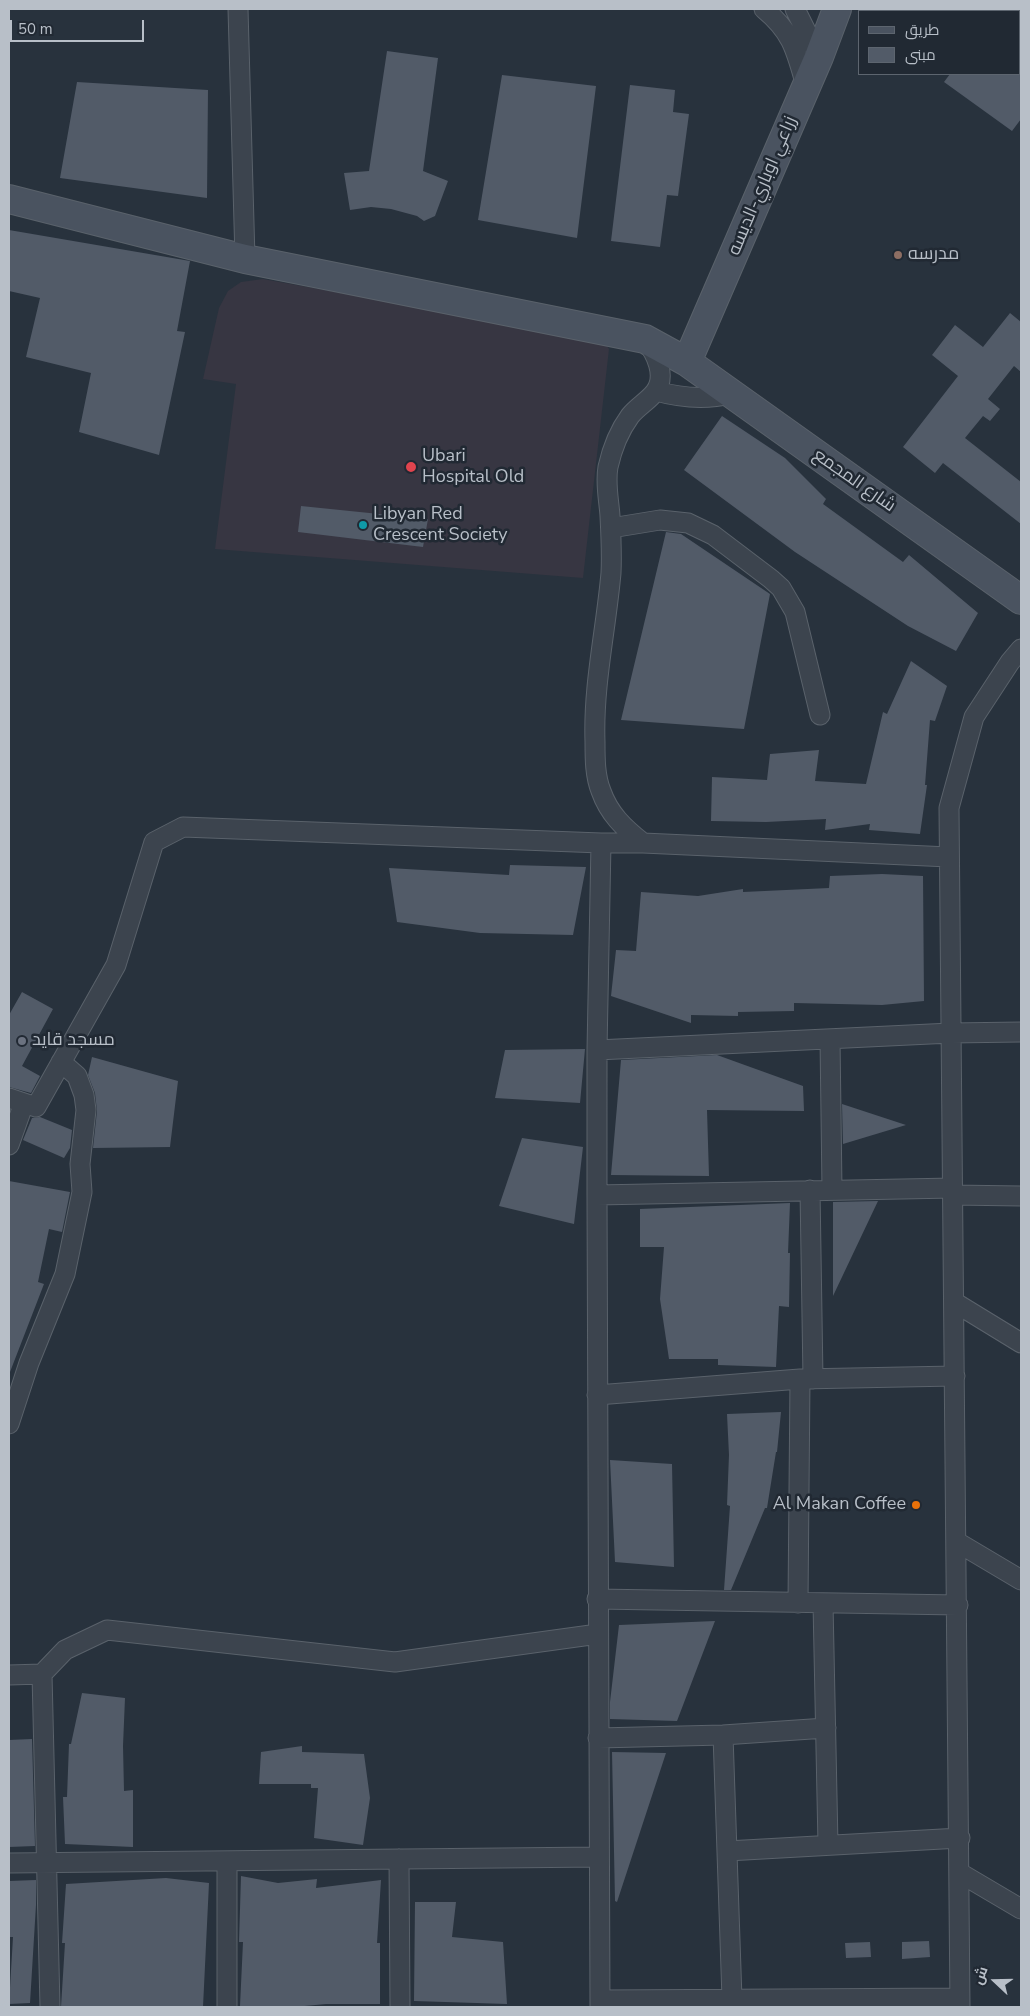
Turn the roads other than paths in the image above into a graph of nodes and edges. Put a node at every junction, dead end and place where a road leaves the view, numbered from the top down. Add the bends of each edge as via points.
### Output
1 (238, 9) edge
2 (764, 9) edge
3 (795, 9) edge
4 (837, 9) edge
5 (818, 57) junction
6 (806, 86) junction
7 (9, 199) edge
8 (245, 259) junction
9 (645, 339) junction
10 (687, 362) junction
11 (656, 391) junction
12 (731, 394) junction
13 (610, 528) junction
14 (1021, 600) edge
15 (1021, 649) edge
16 (820, 715) dead end
17 (602, 843) junction
18 (643, 843) junction
19 (949, 857) junction
20 (1021, 1032) edge
21 (951, 1033) junction
22 (830, 1039) junction
23 (597, 1050) junction
24 (61, 1062) junction
25 (16, 1100) edge
26 (9, 1145) edge
27 (810, 1190) junction
28 (832, 1190) junction
29 (953, 1191) junction
30 (597, 1195) junction
31 (1021, 1196) edge
32 (954, 1302) junction
33 (1021, 1343) edge
34 (955, 1376) junction
35 (807, 1379) junction
36 (597, 1395) junction
37 (9, 1424) edge
38 (957, 1542) junction
39 (1021, 1580) edge
40 (597, 1599) junction
41 (798, 1603) junction
42 (823, 1603) junction
43 (958, 1605) junction
44 (598, 1634) junction
45 (42, 1674) junction
46 (9, 1675) edge
47 (826, 1728) junction
48 (723, 1735) junction
49 (598, 1738) junction
50 (960, 1838) junction
51 (828, 1845) junction
52 (727, 1851) junction
53 (599, 1857) junction
54 (399, 1859) junction
55 (227, 1861) junction
56 (9, 1863) edge
57 (47, 1863) junction
58 (960, 1873) junction
59 (1021, 1909) edge
60 (732, 1999) junction
61 (600, 2003) edge
62 (827, 2003) edge
63 (960, 2003) edge
64 (50, 2007) edge
65 (227, 2007) edge
66 (400, 2007) edge

1 - 8 street
2 - 6 street via 790,38
3 - 5 street
4 - 5 street, زراعي اوباري-الديسه
5 - 6 street, زراعي اوباري-الديسه
6 - 10 street, زراعي اوباري-الديسه
7 - 8 street, شارع المجمع
8 - 9 street, شارع المجمع
9 - 10 street, شارع المجمع
9 - 11 street via 658,363
10 - 12 street, شارع المجمع
11 - 12 street via 701,398
11 - 13 street via 631,414 613,449 607,488
12 - 14 street, شارع المجمع
13 - 16 street via 660,520 688,523 713,535 771,579 781,588 795,612
13 - 18 street via 611,572 596,700 595,767 600,790 610,811
15 - 19 street via 974,717 949,808
17 - 18 street
17 - 23 street
17 - 24 street via 183,827 154,842 116,966
18 - 19 street
19 - 21 street
20 - 21 street
21 - 22 street
21 - 29 street
22 - 23 street
22 - 28 street
23 - 30 street
24 - 25 street via 36,1107
24 - 37 street via 76,1076 84,1094 86,1110 80,1164 82,1192 65,1274 29,1363
25 - 26 street
27 - 28 street
27 - 30 street
27 - 35 street
28 - 29 street
29 - 31 street
29 - 32 street
30 - 36 street
32 - 33 street
32 - 34 street
34 - 35 street
34 - 38 street
35 - 36 street
35 - 41 street
36 - 40 street
38 - 39 street
38 - 43 street
40 - 41 street
40 - 44 street
41 - 42 street
42 - 43 street
42 - 47 street
43 - 50 street
44 - 45 street via 395,1662 107,1630 65,1650
44 - 49 street
45 - 46 street
45 - 57 street
47 - 48 street
47 - 51 street
48 - 49 street
48 - 52 street
49 - 53 street
50 - 51 street
50 - 58 street
51 - 52 street
52 - 60 street
53 - 54 street
53 - 61 street
54 - 55 street
54 - 66 street
55 - 57 street
55 - 65 street
56 - 57 street
57 - 64 street
58 - 59 street
58 - 63 street
60 - 61 street
60 - 62 street
62 - 63 street

